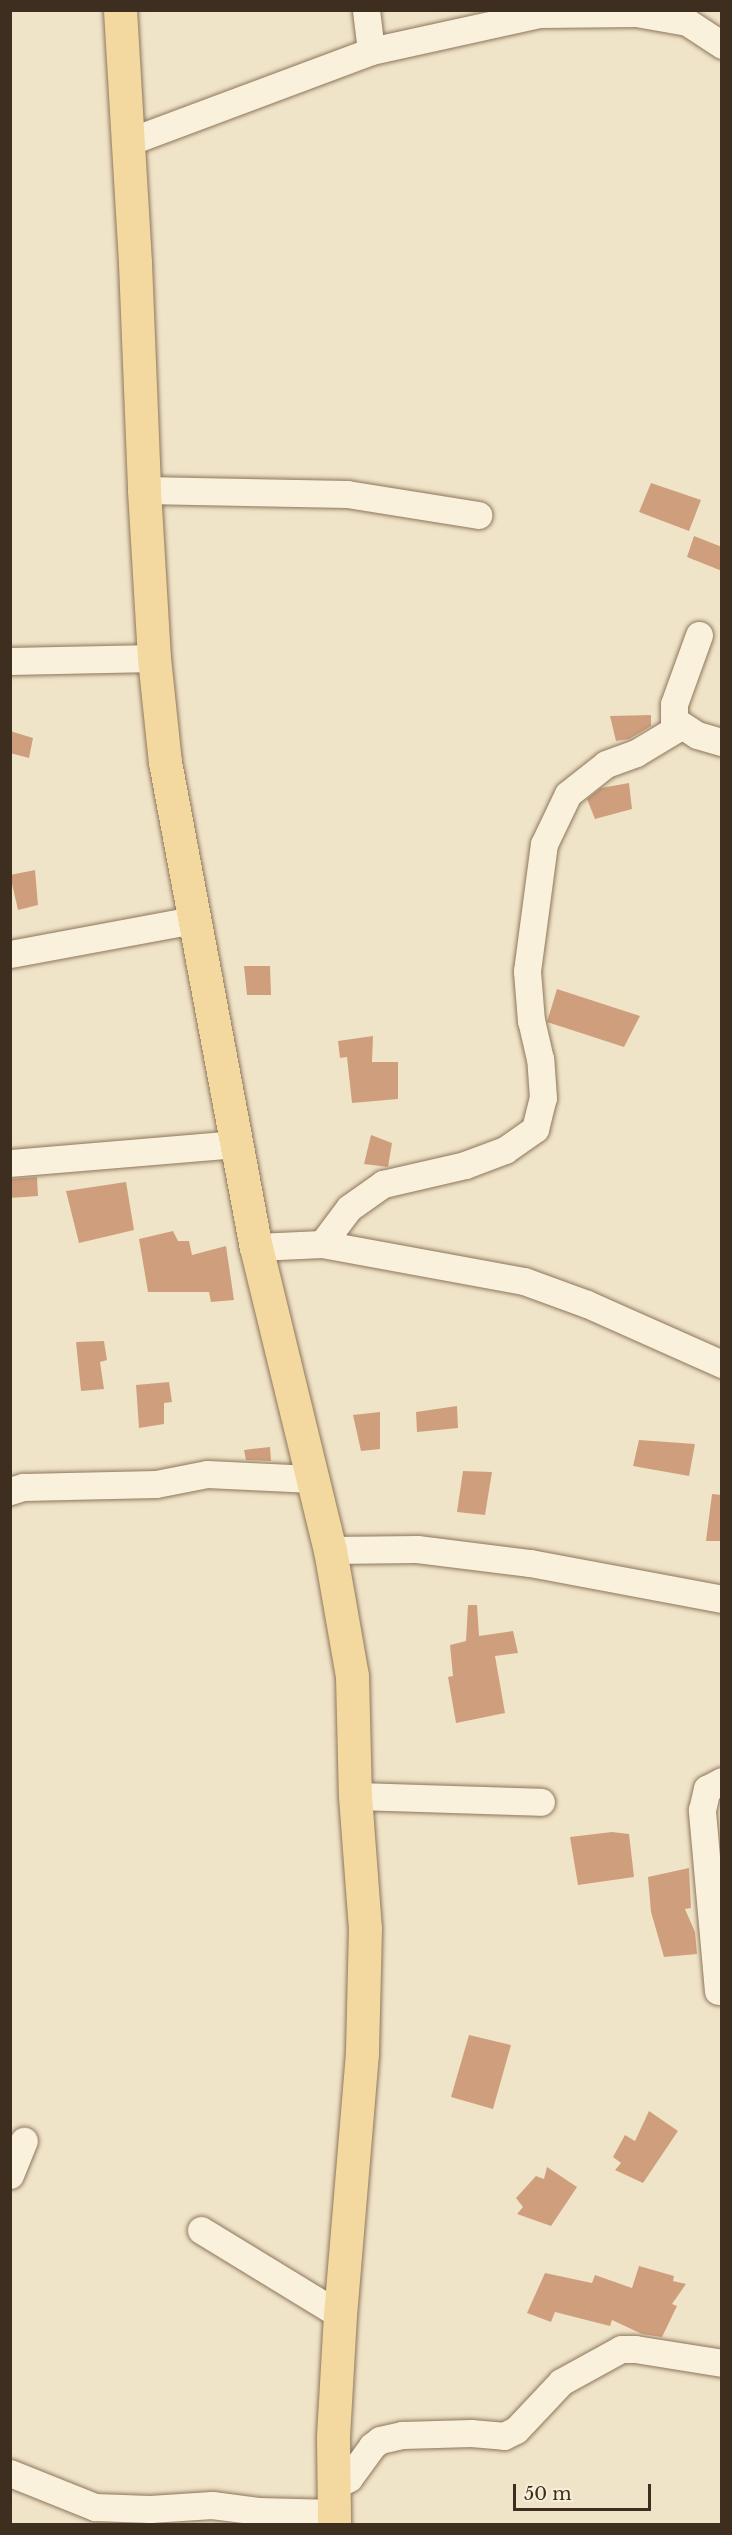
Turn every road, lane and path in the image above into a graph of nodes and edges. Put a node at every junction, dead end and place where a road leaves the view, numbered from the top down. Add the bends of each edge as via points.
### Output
1 (120, 10) edge
2 (366, 10) edge
3 (539, 12) edge
4 (689, 16) edge
5 (722, 45) edge
6 (371, 51) junction
7 (128, 142) junction
8 (144, 490) junction
9 (478, 515) dead end
10 (699, 635) dead end
11 (154, 658) junction
12 (10, 661) edge
13 (681, 726) junction
14 (722, 742) edge
15 (193, 920) junction
16 (10, 954) edge
17 (236, 1144) junction
18 (10, 1163) edge
19 (322, 1244) junction
20 (256, 1247) junction
21 (722, 1364) edge
22 (312, 1479) junction
23 (10, 1491) edge
24 (330, 1550) junction
25 (722, 1599) edge
26 (722, 1781) edge
27 (356, 1796) junction
28 (541, 1802) dead end
29 (718, 1992) dead end
30 (24, 2141) dead end
31 (10, 2175) edge
32 (201, 2230) dead end
33 (340, 2315) junction
34 (722, 2362) edge
35 (10, 2473) edge
36 (334, 2508) edge

1 - 7 main road
2 - 6 street
3 - 4 street
3 - 6 street
4 - 5 street
6 - 7 street
7 - 8 main road
8 - 9 street via 346,494
8 - 11 main road
10 - 13 street via 674,704 674,720
11 - 12 street
11 - 15 main road via 165,762
13 - 14 street
13 - 19 street via 636,753 606,764 568,794 544,844 527,971 543,1098 535,1129 505,1150 465,1165 384,1184 349,1208
15 - 16 street
15 - 17 main road
17 - 18 street
17 - 20 main road
19 - 20 street
19 - 21 street via 524,1281 587,1304
20 - 22 main road
22 - 23 street via 207,1474 156,1484 23,1487
22 - 24 main road
24 - 25 street via 429,1550 530,1563
24 - 27 main road via 352,1676
26 - 29 street via 707,1790 702,1810
27 - 28 street
27 - 33 main road via 365,1928 363,2053
30 - 31 street
32 - 33 street
33 - 36 main road via 333,2437
34 - 36 street via 621,2349 561,2382 516,2430 504,2436 450,2433 380,2440 350,2478
35 - 36 street via 95,2507 212,2505 258,2511

